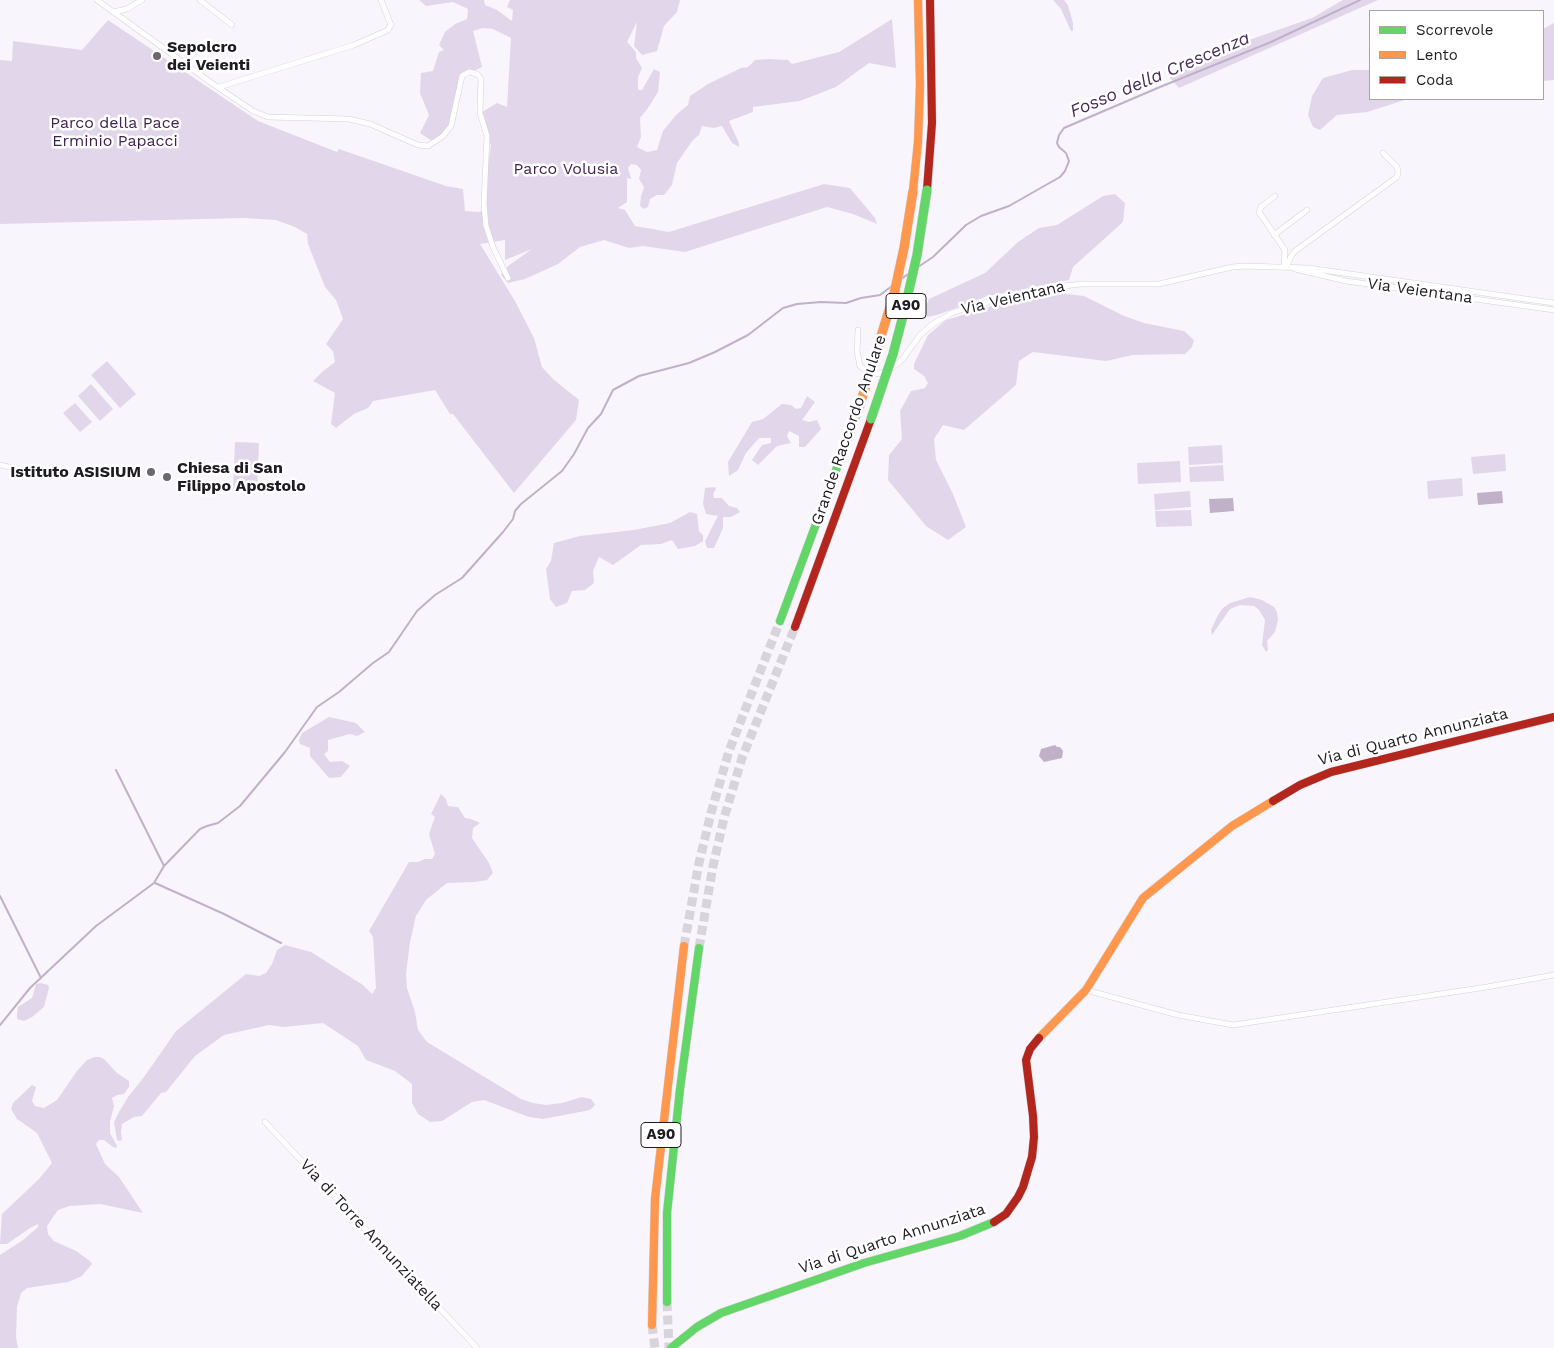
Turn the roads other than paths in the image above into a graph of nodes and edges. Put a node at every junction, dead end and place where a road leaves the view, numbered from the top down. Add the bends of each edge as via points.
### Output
1 (97, 0) edge
2 (141, 0) edge
3 (200, 0) edge
4 (381, 0) edge
5 (918, 0) edge
6 (930, 0) edge
7 (113, 12) junction
8 (232, 25) dead end
9 (218, 88) junction
10 (1383, 153) dead end
11 (1275, 196) dead end
12 (1307, 210) dead end
13 (1274, 235) junction
14 (1286, 266) junction
15 (508, 278) dead end
16 (1554, 303) edge
17 (1554, 310) edge
18 (858, 330) dead end
19 (0, 465) edge
20 (31, 472) dead end
21 (780, 621) tunnel mouth
22 (795, 627) tunnel mouth
23 (1554, 717) edge
24 (684, 946) tunnel mouth
25 (699, 948) tunnel mouth
26 (1554, 975) edge
27 (1086, 990) junction
28 (265, 1122) dead end
29 (667, 1302) tunnel mouth
30 (652, 1325) tunnel mouth
31 (477, 1348) edge
32 (671, 1348) edge

1 - 7 street
2 - 7 street via 128,9
3 - 8 street
4 - 9 street via 391,25 388,30 354,45
5 - 21 main road, Grande Raccordo Anulare / A90, bridge via 918,142 906,241 894,294 858,411
6 - 22 main road, Grande Raccordo Anulare / A90, bridge via 932,123 927,190 906,305 871,419
7 - 9 street
9 - 15 street via 264,116 356,120 423,146 434,143 447,132 462,76 467,72 476,73 481,79 480,113 487,136 486,226
10 - 14 street via 1396,165 1398,172 1395,178 1295,251
11 - 13 street via 1259,212
12 - 13 street
13 - 14 street via 1285,250
14 - 16 street, Via Veientana
14 - 17 street, Via Veientana via 1346,281
14 - 18 street, Via Veientana via 1232,267 1159,284 1059,286 999,299 936,321 902,360 879,374 860,366
19 - 20 street
23 - 27 main road, Via di Quarto Annunziata via 1331,772 1276,798 1232,826 1143,898
24 - 30 main road, A90 via 655,1199
25 - 29 main road, A90 via 668,1213
26 - 27 street via 1238,1025 1178,1015
27 - 32 main road, Via di Quarto Annunziata via 1039,1037 1027,1054 1033,1150 1023,1187 1006,1214 960,1236 864,1263 721,1313
28 - 31 street, Via di Torre Annunziatella

